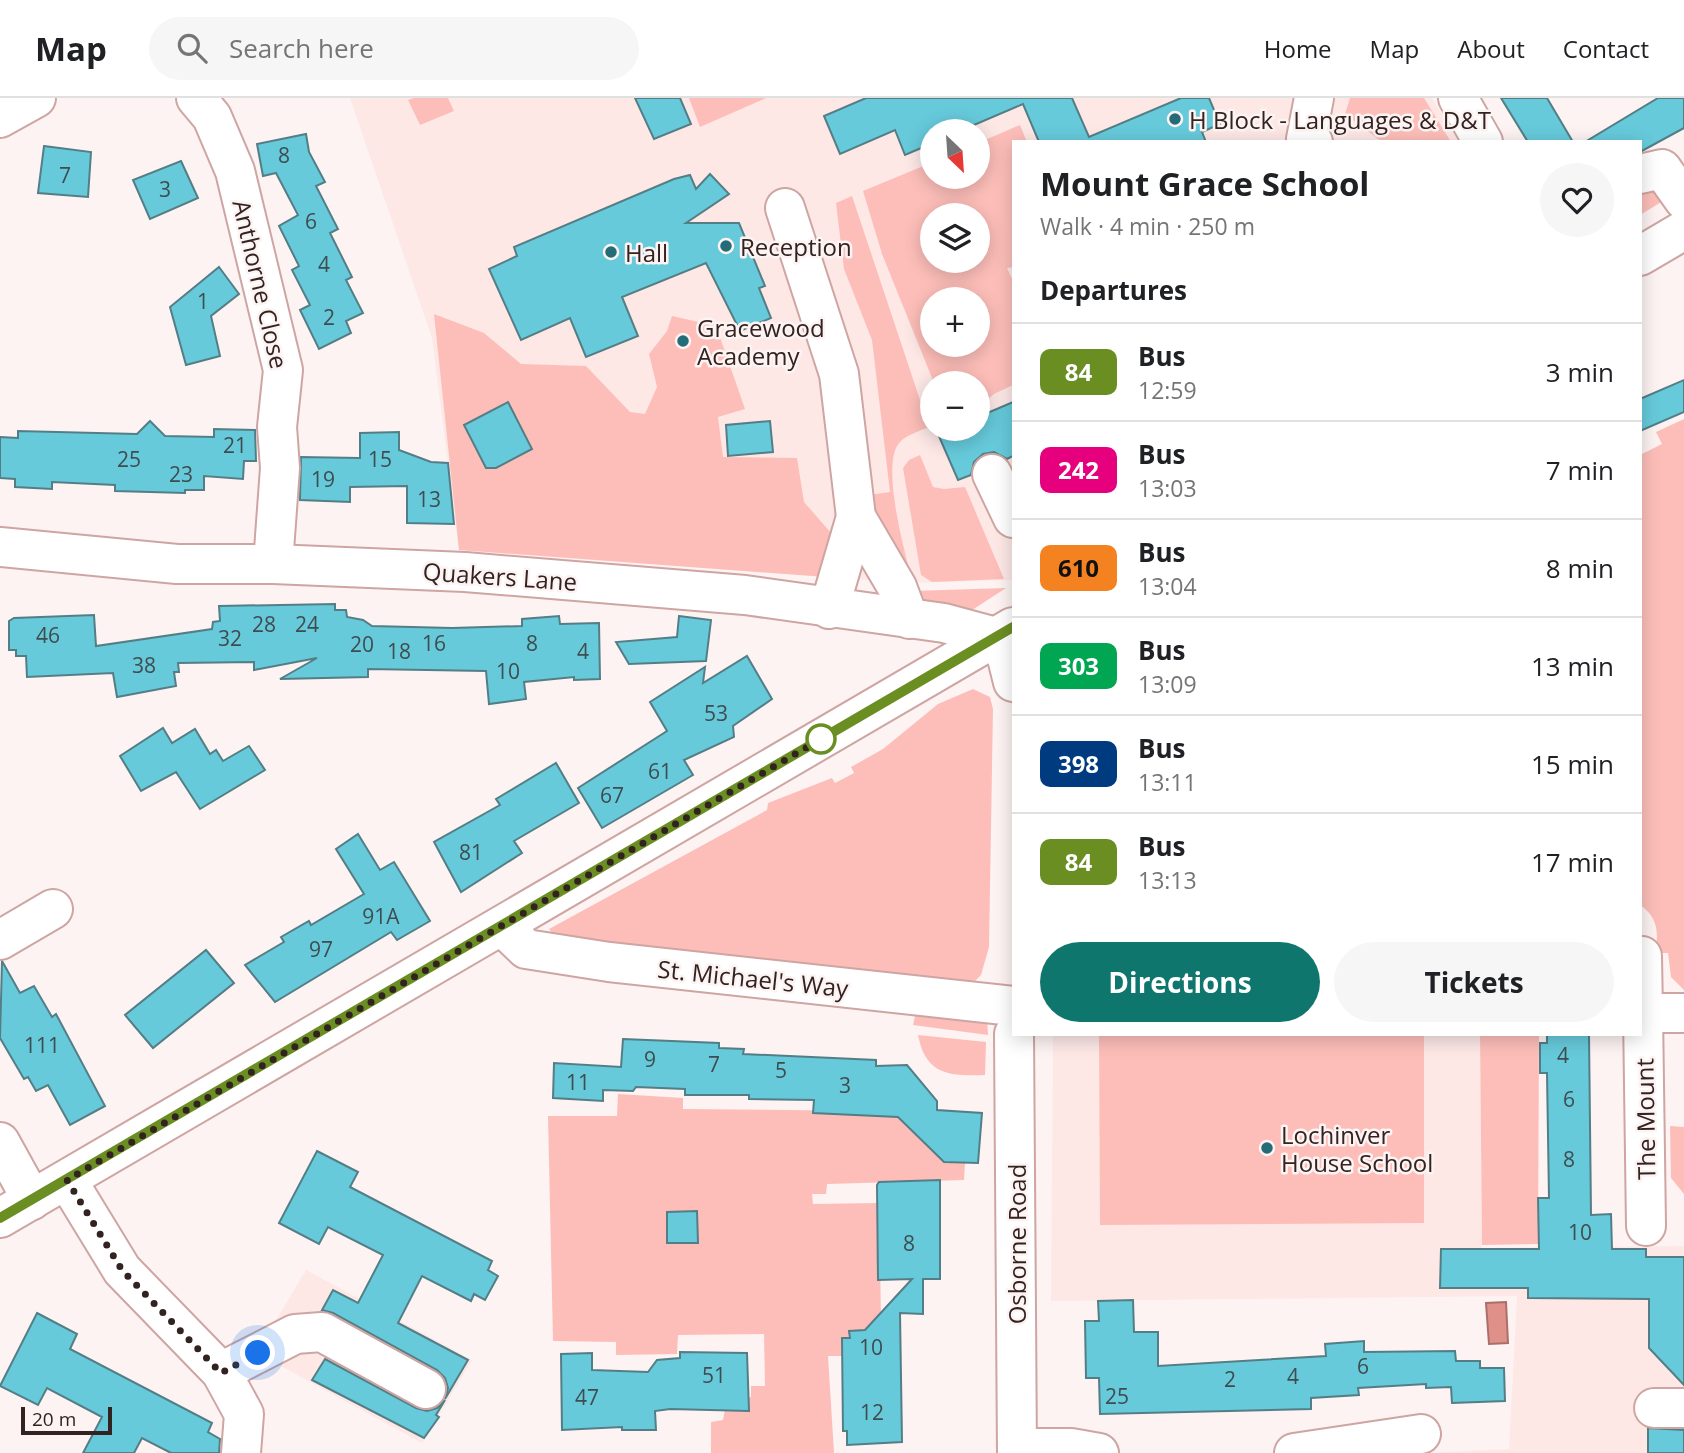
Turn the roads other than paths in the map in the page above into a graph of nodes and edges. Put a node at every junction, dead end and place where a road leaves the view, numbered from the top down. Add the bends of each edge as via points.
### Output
1 (36, 98) edge
2 (196, 98) edge
3 (1314, 98) edge
4 (1458, 98) edge
5 (0, 118) edge
6 (1308, 140) edge
7 (1482, 140) edge
8 (1642, 174) edge
9 (1684, 200) edge
10 (785, 208) dead end
11 (1684, 229) edge
12 (1642, 255) edge
13 (992, 474) dead end
14 (1012, 516) edge
15 (856, 517) junction
16 (0, 547) edge
17 (273, 564) junction
18 (829, 609) junction
19 (909, 619) junction
20 (1004, 632) edge
21 (1012, 678) edge
22 (53, 909) dead end
23 (502, 926) junction
24 (0, 940) edge
25 (1642, 956) dead end
26 (1012, 1006) edge
27 (1643, 1013) junction
28 (1684, 1013) edge
29 (1014, 1036) edge
30 (0, 1142) edge
31 (67, 1180) junction
32 (16, 1209) edge
33 (1646, 1226) dead end
34 (221, 1373) junction
35 (426, 1389) dead end
36 (1421, 1434) dead end
37 (1017, 1450) edge
38 (241, 1453) edge
39 (1099, 1453) edge
40 (1294, 1453) edge

1 - 5 street
2 - 17 street, Anthorne Close via 212,117 234,171 282,370
3 - 6 street
4 - 7 street
8 - 9 street via 1662,169
10 - 15 street via 839,374
11 - 12 street
13 - 14 street
15 - 18 street
15 - 19 street via 897,587
16 - 17 street, Quakers Lane via 177,564
17 - 18 street, Quakers Lane via 479,573 745,596
18 - 19 street, Quakers Lane
19 - 20 street, Quakers Lane
20 - 21 street
20 - 23 street
22 - 24 street
23 - 26 street, St. Michael's Way via 526,949 622,964
23 - 31 street
25 - 27 street, The Mount
27 - 28 street
27 - 33 street, The Mount
29 - 37 street, Osborne Road
30 - 32 street
31 - 32 street
31 - 34 street via 122,1270
34 - 35 street via 295,1334 321,1332
34 - 38 street via 244,1414
36 - 40 street
37 - 39 street via 1071,1448

